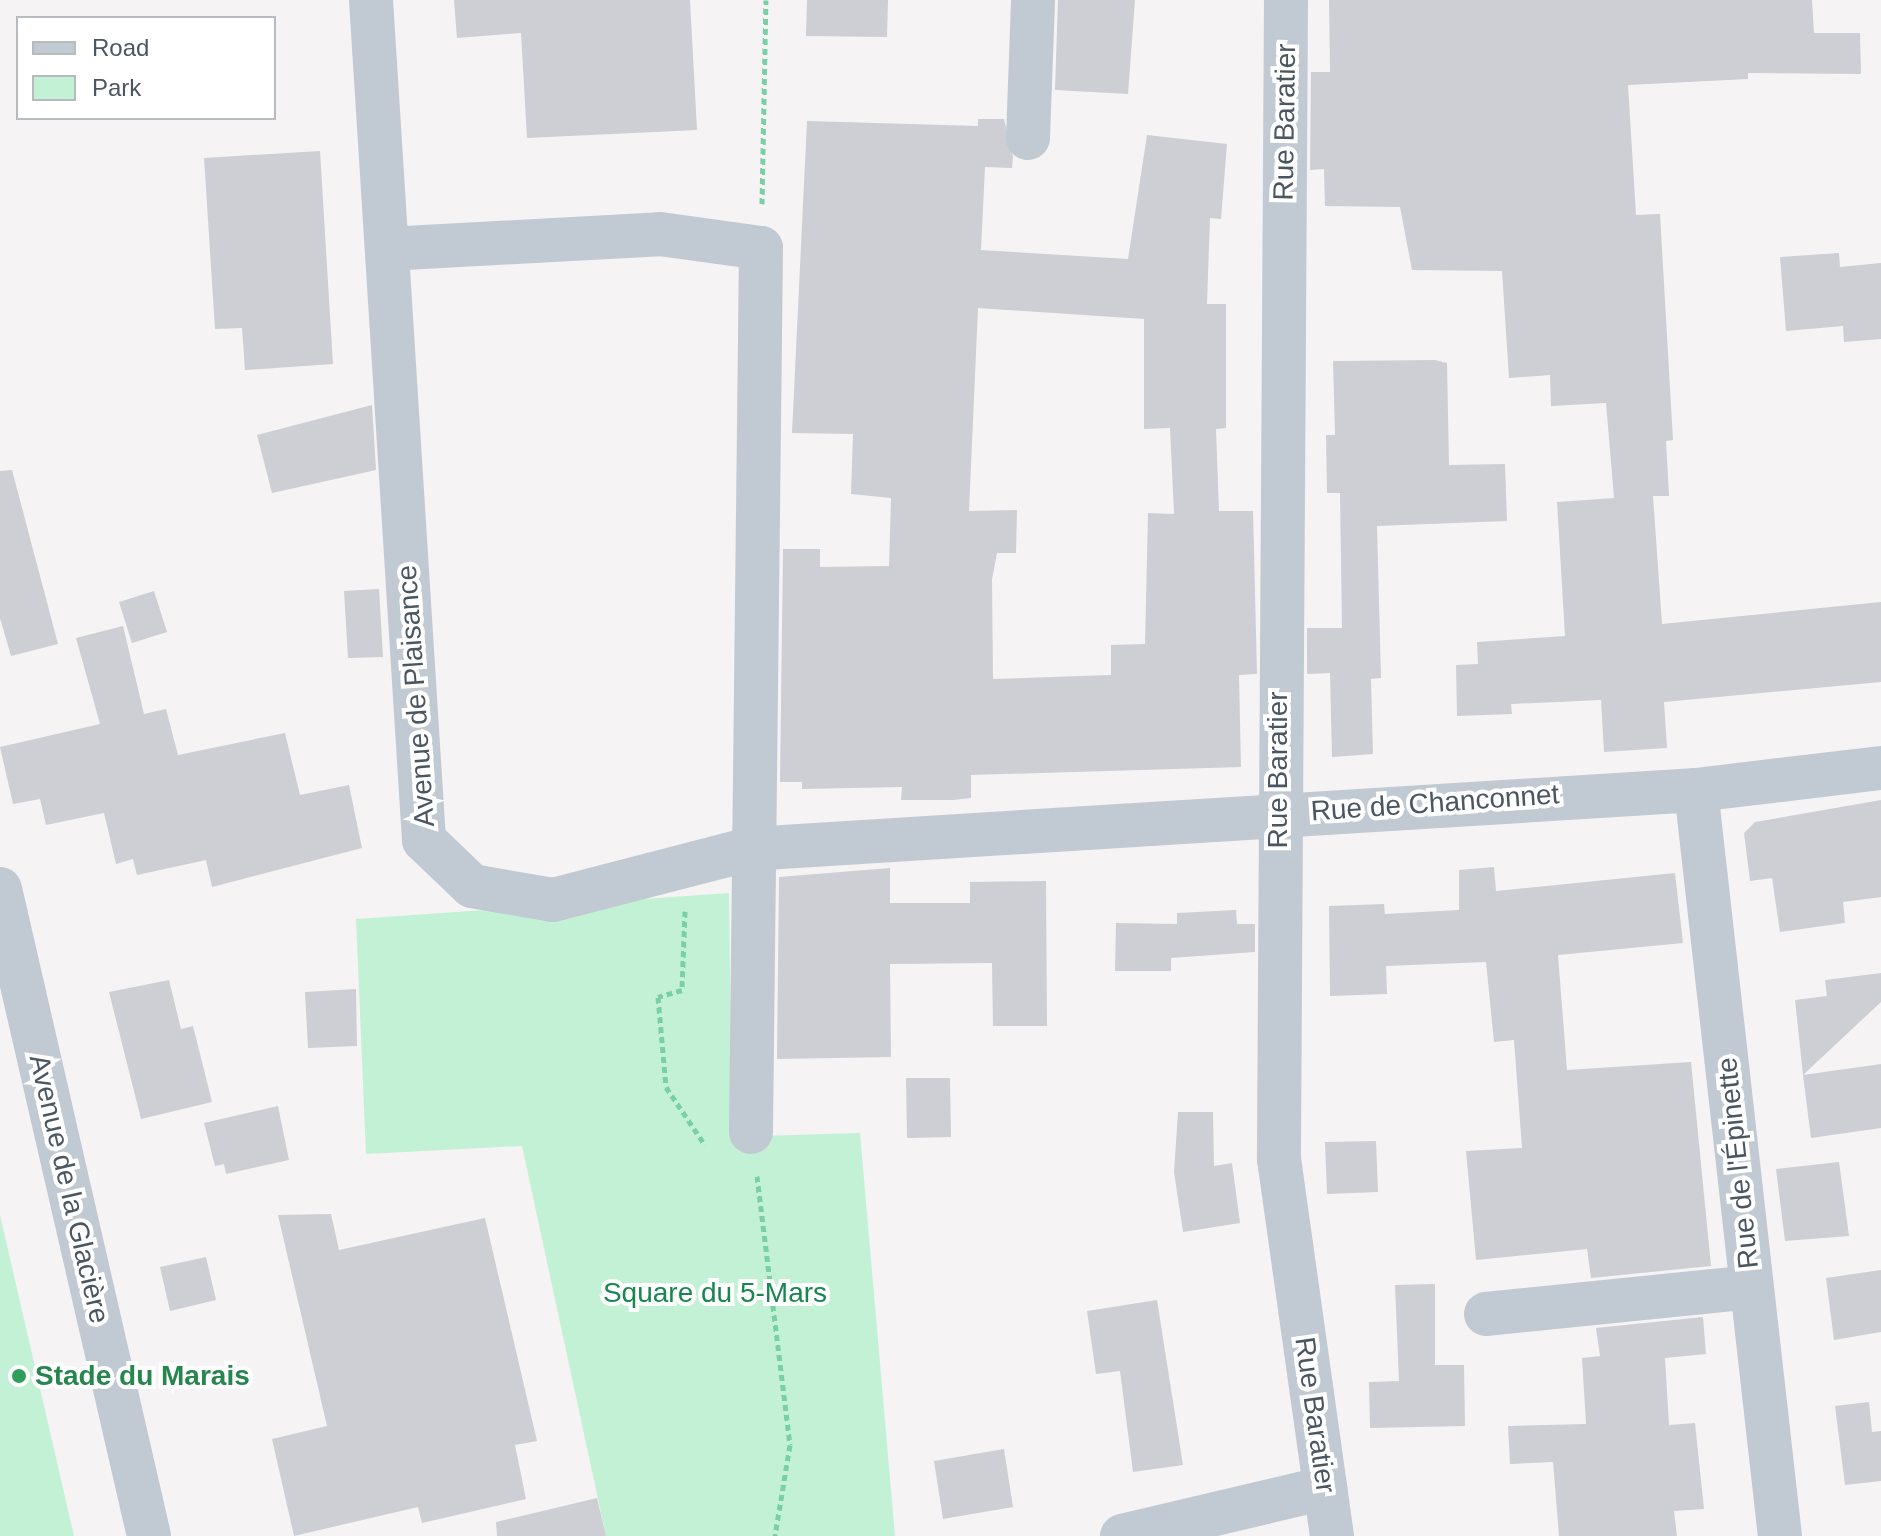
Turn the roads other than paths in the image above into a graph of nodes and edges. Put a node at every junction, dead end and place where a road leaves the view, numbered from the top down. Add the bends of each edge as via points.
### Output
1 (371, 0) edge
2 (1033, 0) edge
3 (1286, 0) edge
4 (1028, 138) dead end
5 (387, 249) junction
6 (1881, 768) edge
7 (1696, 790) junction
8 (1277, 814) junction
9 (750, 849) junction
10 (0, 889) edge
11 (747, 1150) road end
12 (1752, 1287) junction
13 (1486, 1314) dead end
14 (1325, 1488) junction
15 (149, 1536) edge
16 (1122, 1536) edge
17 (1332, 1536) edge
18 (1780, 1536) edge

1 - 5 street, Avenue de Plaisance
2 - 4 street
3 - 8 street, Rue Baratier
5 - 9 street, Avenue de Plaisance via 424,840 472,886 553,900
5 - 9 street via 660,234 761,248
6 - 7 street, Rue de Chanconnet
7 - 8 street, Rue de Chanconnet
7 - 12 street, Rue de l'Épinette
8 - 9 street, Rue de Chanconnet
8 - 14 street, Rue Baratier via 1279,1159
9 - 11 street
10 - 15 street, Avenue de la Glacière
12 - 13 street
12 - 18 street, Rue de l'Épinette
14 - 16 street
14 - 17 street, Rue Baratier

